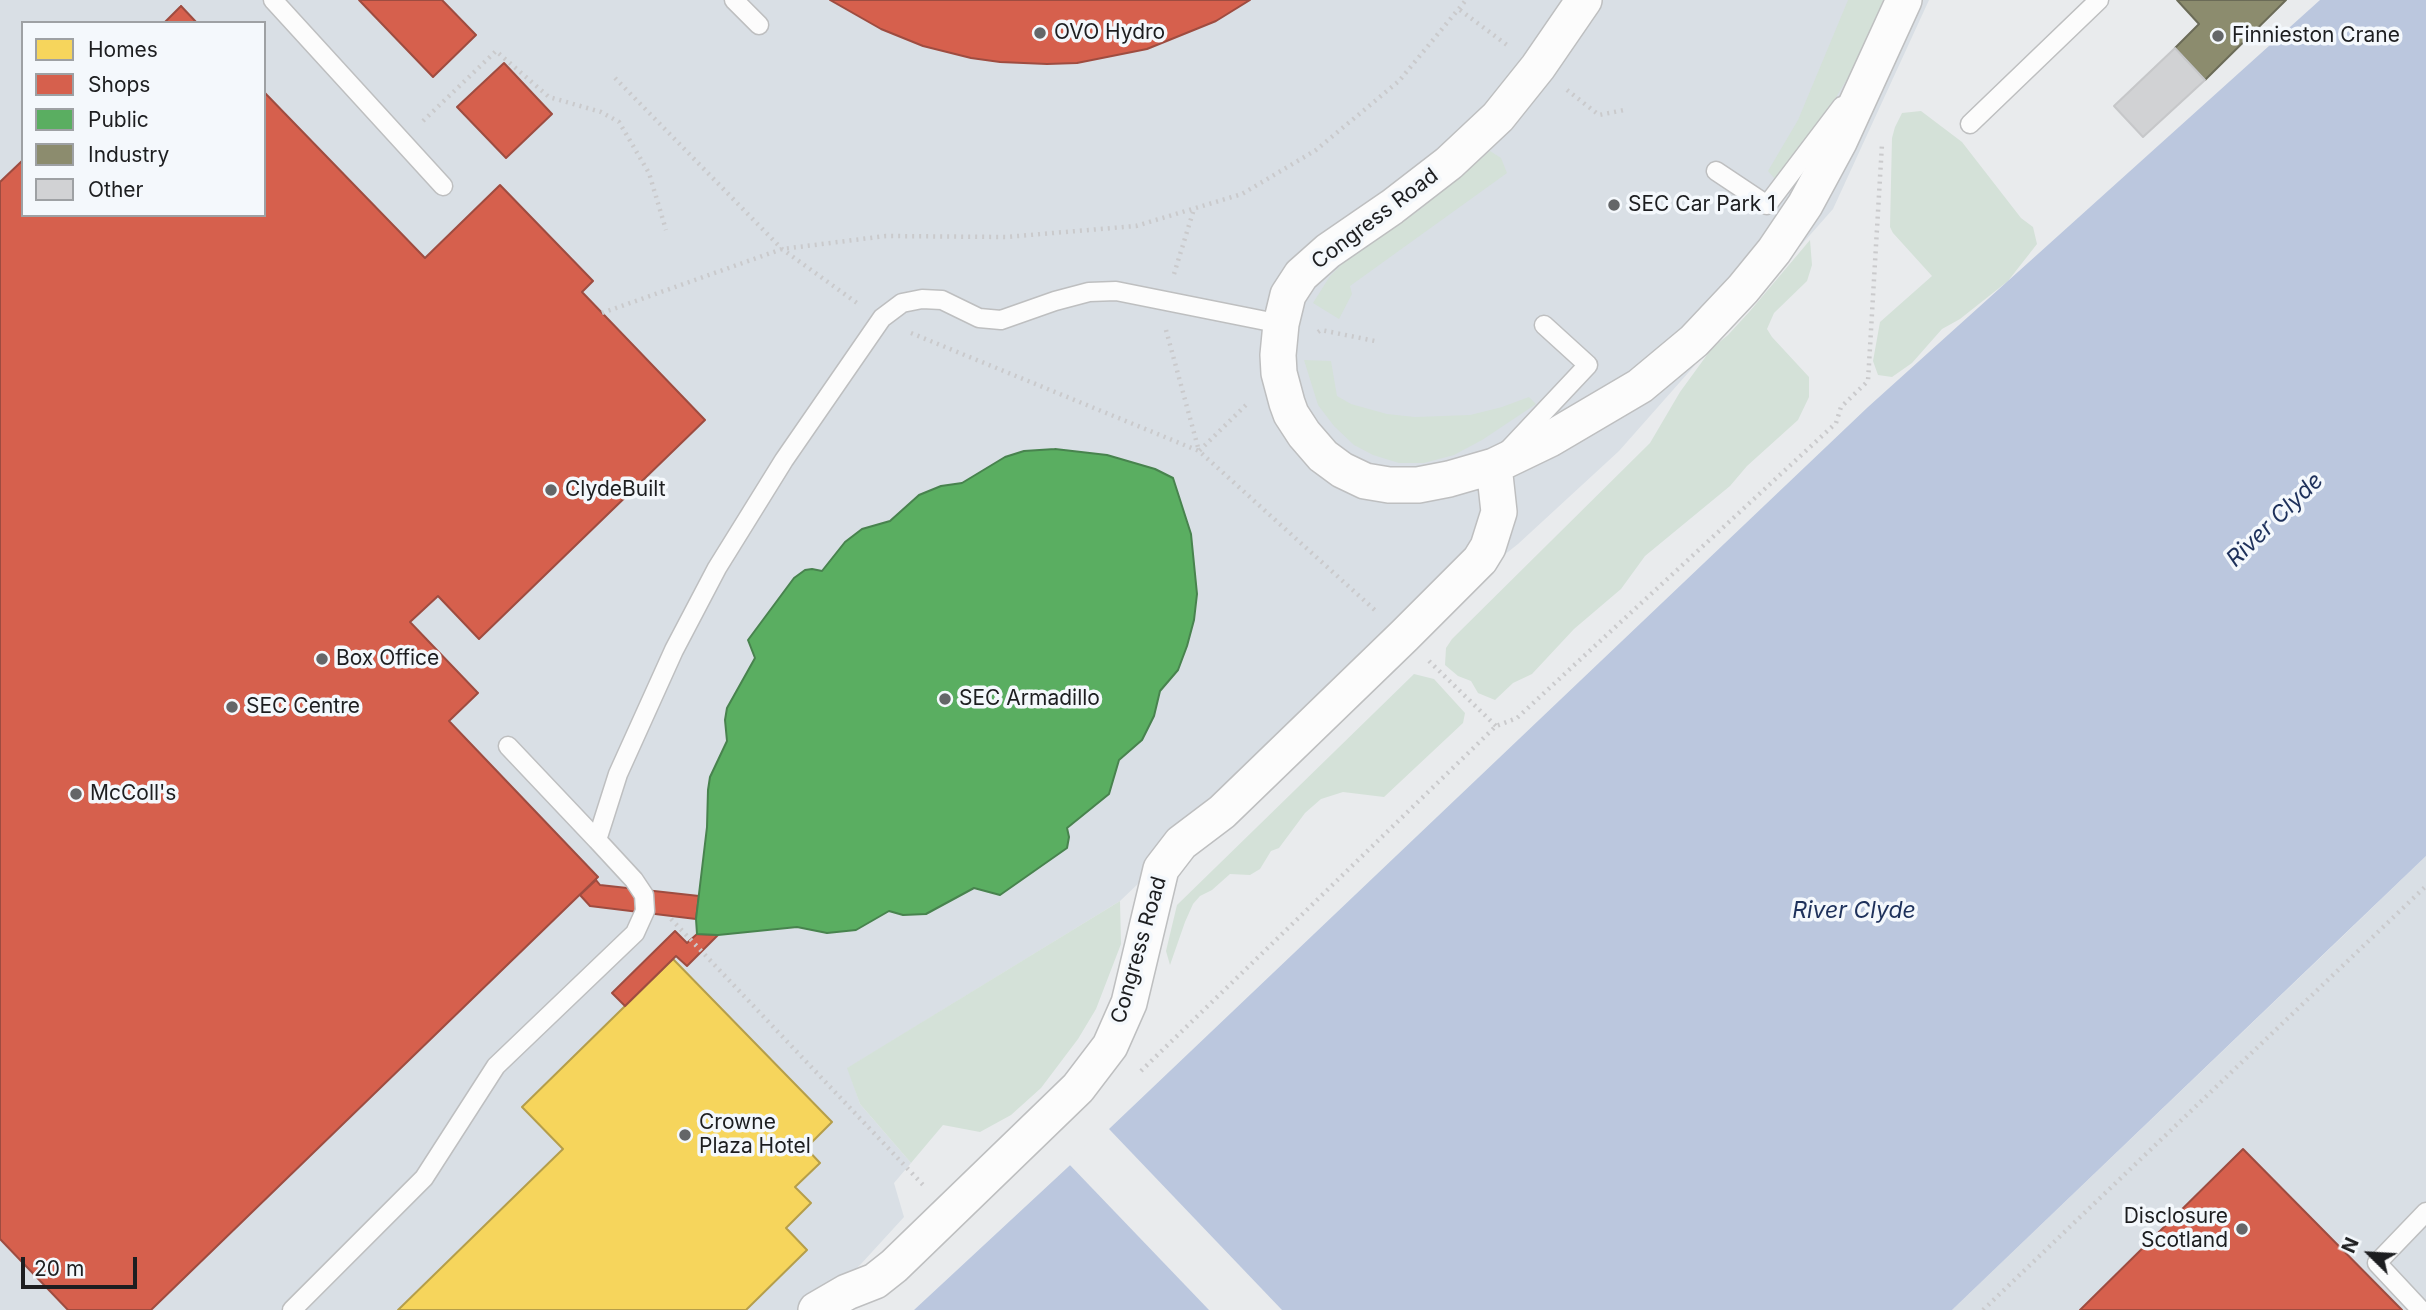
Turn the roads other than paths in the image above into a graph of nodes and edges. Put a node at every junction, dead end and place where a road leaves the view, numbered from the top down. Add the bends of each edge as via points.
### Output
1 (273, 0) edge
2 (734, 0) edge
3 (1584, 0) edge
4 (1905, 0) edge
5 (2099, 0) edge
6 (759, 25) dead end
7 (1880, 56) junction
8 (1970, 124) dead end
9 (1716, 171) dead end
10 (443, 186) dead end
11 (1281, 324) junction
12 (1544, 325) dead end
13 (1494, 466) junction
14 (508, 746) dead end
15 (597, 840) junction
16 (2426, 1212) edge
17 (292, 1310) edge
18 (816, 1310) edge
19 (2421, 1310) edge

1 - 10 lane
2 - 6 lane
3 - 11 street, Congress Road via 1498,117 1449,163 1301,275 1288,295
4 - 7 street, Congress Road
5 - 8 lane
7 - 9 lane via 1767,205
7 - 13 street, Congress Road via 1805,205 1735,298 1694,341 1640,386
11 - 13 street, Congress Road via 1279,373 1291,414 1323,456 1342,470 1365,481 1418,485
11 - 15 lane via 1116,291 1090,292 1001,320 979,318 942,300 922,299 902,303 882,318 784,460 717,568 618,774
12 - 13 lane via 1588,365
13 - 18 street, Congress Road via 1499,512 1480,560 1222,812 1181,843 1161,869 1129,1003 1110,1046 1078,1088 875,1281
14 - 15 lane
15 - 17 lane via 644,895 641,923 635,933 496,1066 424,1178
16 - 19 lane via 2377,1263

